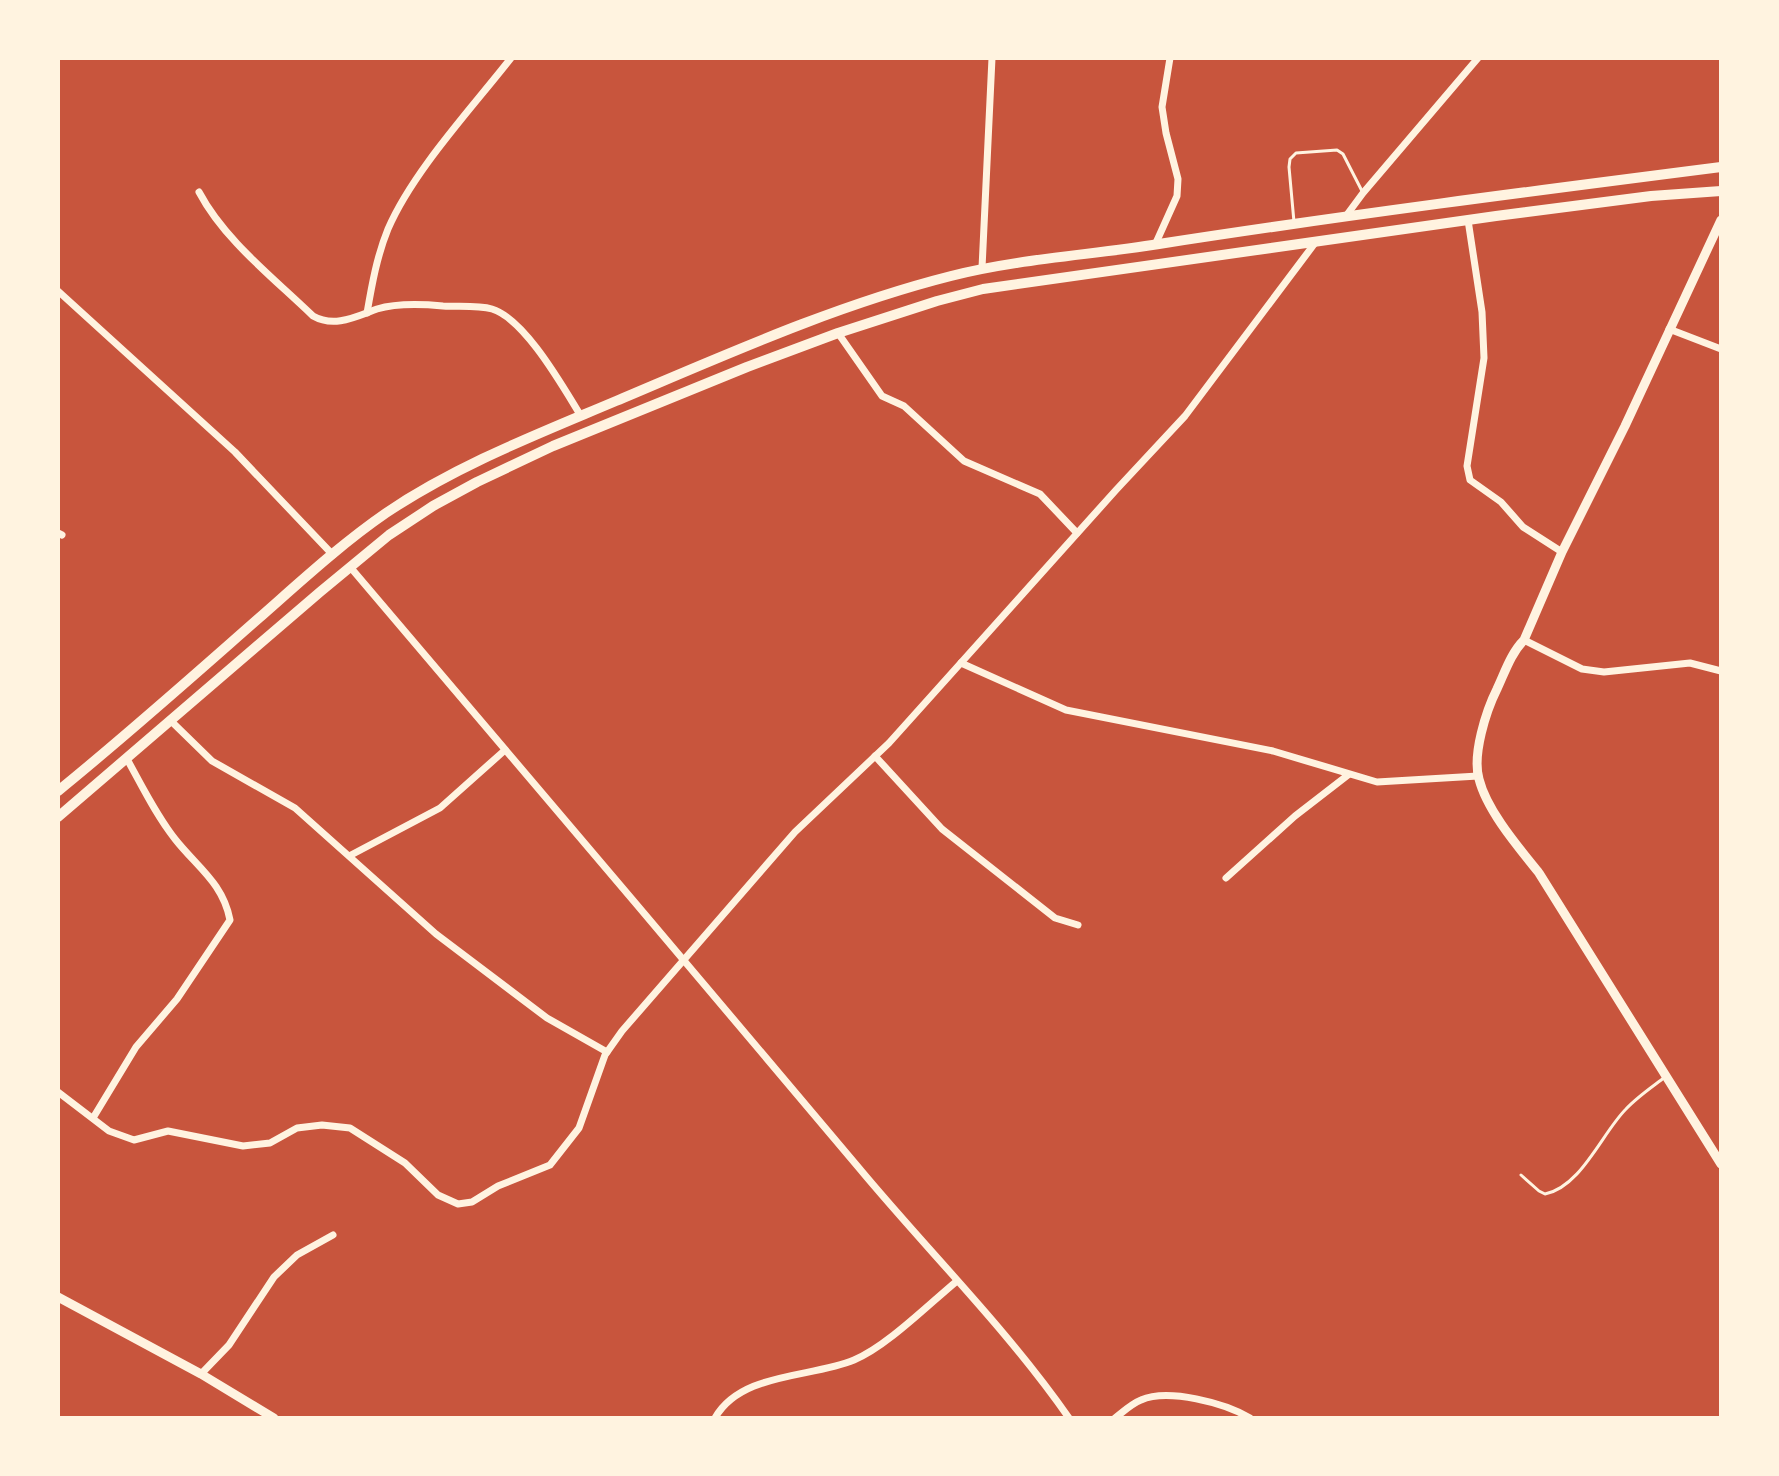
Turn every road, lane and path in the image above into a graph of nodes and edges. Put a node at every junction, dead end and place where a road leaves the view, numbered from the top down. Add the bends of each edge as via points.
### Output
1 (511, 58) edge
2 (992, 58) edge
3 (1170, 58) edge
4 (1478, 58) edge
5 (1721, 167) edge
6 (1721, 191) edge
7 (199, 192) dead end
8 (1363, 193) junction
9 (1346, 216) junction
10 (1468, 220) junction
11 (1721, 220) edge
12 (1294, 222) junction
13 (1315, 243) junction
14 (1155, 245) junction
15 (982, 268) junction
16 (58, 291) edge
17 (367, 313) junction
18 (1669, 329) junction
19 (838, 333) junction
20 (1721, 349) edge
21 (581, 416) junction
22 (1077, 533) junction
23 (1562, 552) junction
24 (333, 555) junction
25 (351, 568) junction
26 (1524, 640) junction
27 (961, 663) junction
28 (1721, 671) edge
29 (171, 721) junction
30 (505, 750) junction
31 (875, 756) junction
32 (127, 759) junction
33 (1348, 775) junction
34 (1478, 776) junction
35 (58, 791) edge
36 (58, 817) edge
37 (351, 855) junction
38 (1226, 878) dead end
39 (1078, 925) dead end
40 (683, 962) junction
41 (607, 1052) junction
42 (1665, 1077) junction
43 (58, 1092) edge
44 (93, 1118) junction
45 (1721, 1164) edge
46 (1521, 1175) dead end
47 (333, 1235) dead end
48 (957, 1281) junction
49 (62, 1299) edge
50 (58, 1310) edge
51 (201, 1374) junction
52 (274, 1418) edge
53 (715, 1418) edge
54 (1069, 1418) edge
55 (1115, 1418) edge
56 (1250, 1418) edge

1 - 17 street via 423,169 388,228
2 - 15 street
3 - 14 street via 1162,107 1177,196
4 - 8 street
5 - 9 main road
6 - 10 main road
7 - 17 street via 234,239 313,316 324,323
8 - 9 street
8 - 12 lane via 1337,150 1296,153 1289,167
9 - 12 main road
10 - 13 main road
10 - 23 street via 1484,358 1467,466 1470,480 1501,502 1523,527
11 - 18 street
12 - 14 main road
13 - 19 main road via 983,289
13 - 22 street via 1185,416
14 - 15 main road
15 - 21 main road via 864,302
16 - 24 street via 235,452
17 - 21 street via 428,304 493,309 517,326 549,364
18 - 20 street
18 - 23 street
19 - 22 street via 882,396 904,406 964,461 1040,494
19 - 25 main road via 553,446 477,482 389,535
21 - 24 main road via 451,474 387,513
22 - 27 street
23 - 26 street
24 - 35 main road
25 - 29 main road
25 - 30 street
26 - 28 street via 1582,669 1604,672 1690,663
26 - 34 street via 1491,701
27 - 31 street
27 - 33 street via 1066,710 1273,751
29 - 32 main road
29 - 37 street via 212,761 295,808
30 - 37 street via 440,808
30 - 40 street
31 - 39 street via 942,829 1055,918
31 - 40 street via 795,832
32 - 36 main road
32 - 44 street via 175,839 227,902 230,920 177,999 136,1047
33 - 34 street via 1377,782
33 - 38 street
34 - 42 street via 1485,795
37 - 41 street via 436,934 547,1018
40 - 41 street
40 - 48 street
41 - 44 street via 579,1128 550,1165 458,1204 438,1195 405,1163 350,1128 297,1128 270,1143 243,1146 168,1131 134,1140
42 - 45 street
42 - 46 lane via 1625,1109 1561,1188 1545,1194
43 - 44 street
47 - 51 street via 297,1255 274,1277 229,1345
48 - 53 street via 855,1360 747,1389 720,1408
48 - 54 street
49 - 50 street
49 - 51 street
51 - 52 street
55 - 56 street via 1139,1400 1157,1395 1209,1401

